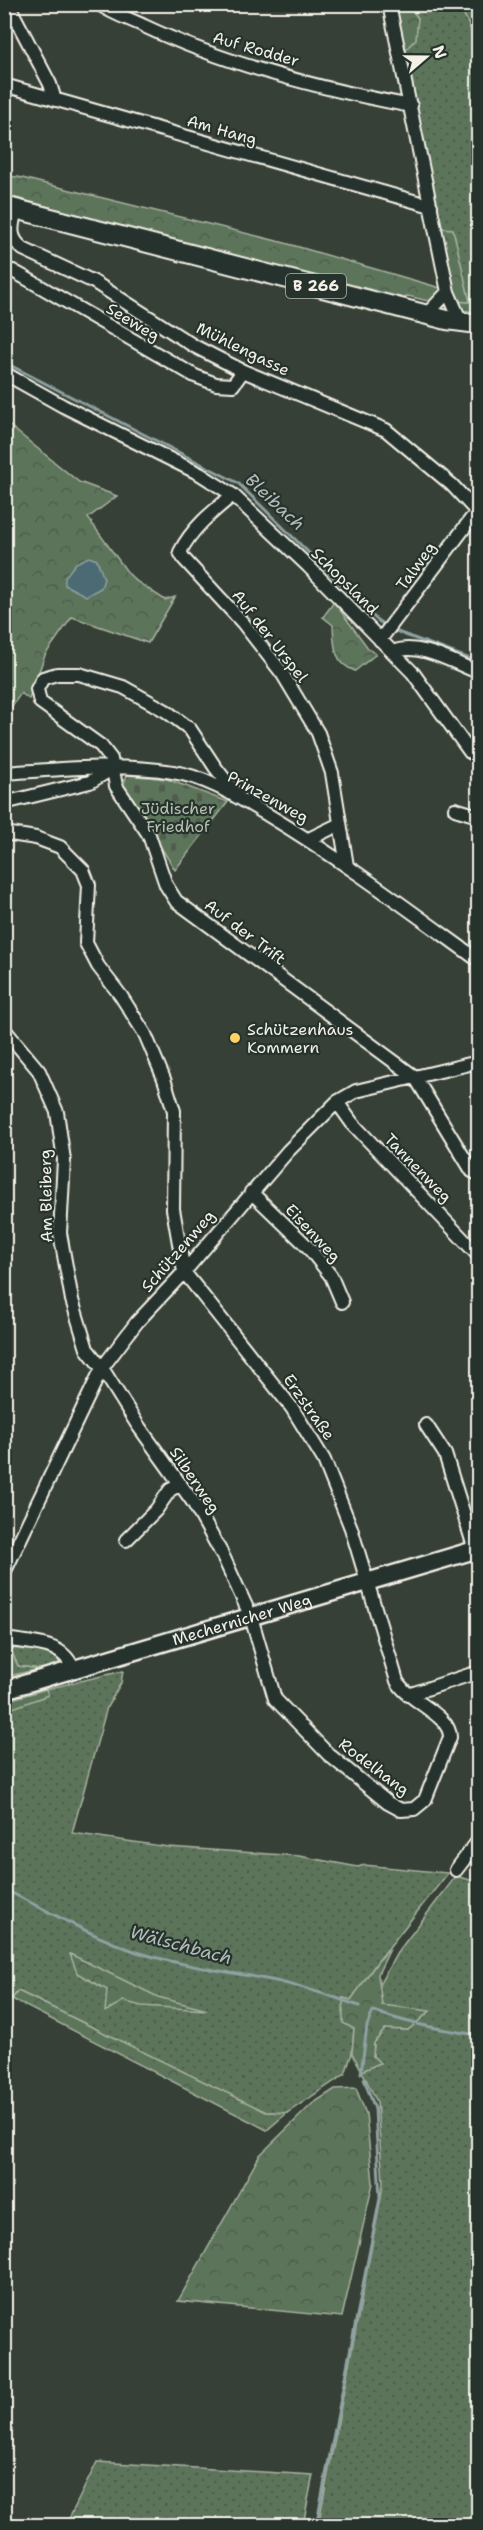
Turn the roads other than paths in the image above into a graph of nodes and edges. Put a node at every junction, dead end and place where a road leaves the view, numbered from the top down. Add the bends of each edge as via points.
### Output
1 (8, 4) edge
2 (389, 4) edge
3 (475, 4) edge
4 (102, 5) edge
5 (478, 11) edge
6 (4, 85) edge
7 (55, 100) junction
8 (411, 106) junction
9 (431, 206) junction
10 (10, 207) edge
11 (4, 270) edge
12 (448, 292) junction
13 (426, 315) junction
14 (470, 323) edge
15 (243, 371) junction
16 (4, 373) edge
17 (233, 495) junction
18 (478, 512) edge
19 (387, 631) junction
20 (393, 652) junction
21 (478, 672) edge
22 (478, 756) edge
23 (114, 768) junction
24 (4, 773) edge
25 (240, 798) junction
26 (4, 803) edge
27 (455, 809) dead end
28 (478, 816) edge
29 (340, 824) junction
30 (4, 833) edge
31 (309, 839) junction
32 (347, 866) junction
33 (478, 960) edge
34 (5, 1032) edge
35 (478, 1062) edge
36 (415, 1077) junction
37 (337, 1102) junction
38 (478, 1174) edge
39 (251, 1192) junction
40 (478, 1255) edge
41 (184, 1272) junction
42 (342, 1302) dead end
43 (102, 1368) junction
44 (426, 1425) dead end
45 (179, 1485) junction
46 (126, 1540) dead end
47 (477, 1550) edge
48 (4, 1573) edge
49 (367, 1582) junction
50 (251, 1617) junction
51 (4, 1639) edge
52 (74, 1671) junction
53 (478, 1672) edge
54 (4, 1690) edge
55 (408, 1695) junction
56 (478, 1841) edge
57 (456, 1870) dead end

1 - 7 street
2 - 8 street
3 - 5 street
4 - 8 street, Auf Rodder via 219,58
6 - 7 street, Am Hang
7 - 9 street, Am Hang
8 - 9 street
9 - 12 street
10 - 13 main road, B 266
10 - 15 street, Mühlengasse via 11,232 23,249 94,282 194,346
11 - 15 street, Seeweg via 13,271 195,376 216,384 233,384
12 - 13 street
12 - 14 street
13 - 14 main road, B 266
15 - 18 street, Mühlengasse via 386,430
16 - 17 street, Schopsland via 200,474
17 - 19 street, Schopsland via 308,566
17 - 29 street, Auf der Urspel via 193,531 180,552 243,623 285,677 308,715 328,756
18 - 19 street, Talweg
19 - 20 street, Schopsland
20 - 21 street via 402,648 425,652
20 - 22 street, Schopsland via 413,673 470,752
23 - 24 street, Prinzenweg
23 - 25 street, Prinzenweg via 174,772
23 - 25 street, Auf der Trift via 101,746 40,702 37,689 43,678 79,674 123,687 166,711 190,729
23 - 26 street via 90,782
23 - 36 street, Auf der Trift via 116,786 149,835 166,885 176,901
25 - 31 street, Prinzenweg
27 - 28 street
29 - 31 street
29 - 32 street, Auf der Urspel
30 - 41 street via 60,847 86,877 86,943 145,1034 174,1111 173,1209
31 - 32 street, Prinzenweg
32 - 33 street, Prinzenweg
34 - 43 street, Am Bleiberg via 39,1071 57,1112 64,1160 60,1233 75,1310 87,1348
35 - 36 street, Schützenweg
36 - 37 street, Schützenweg via 356,1091
36 - 38 street via 472,1171
37 - 39 street, Schützenweg
37 - 40 street, Tannenweg via 352,1123
39 - 41 street, Schützenweg
39 - 42 street, Eisenweg via 308,1247 331,1276
41 - 43 street, Schützenweg via 137,1322
41 - 49 street, Erzstraße via 291,1406 318,1449 343,1503
43 - 45 street, Silberweg
43 - 48 street, Schützenweg
44 - 47 street via 445,1454
45 - 46 street via 170,1490
45 - 50 street, Silberweg via 208,1529
47 - 49 street, Mechernicher Weg
49 - 50 street, Mechernicher Weg
49 - 55 street, Rodelhang via 397,1681
50 - 52 street, Mechernicher Weg
50 - 55 street, Rodelhang via 275,1699 328,1754 388,1803 407,1810 425,1800 450,1737 447,1725
51 - 52 street via 58,1648 71,1660
52 - 54 street, Mechernicher Weg
53 - 55 street
56 - 57 street

